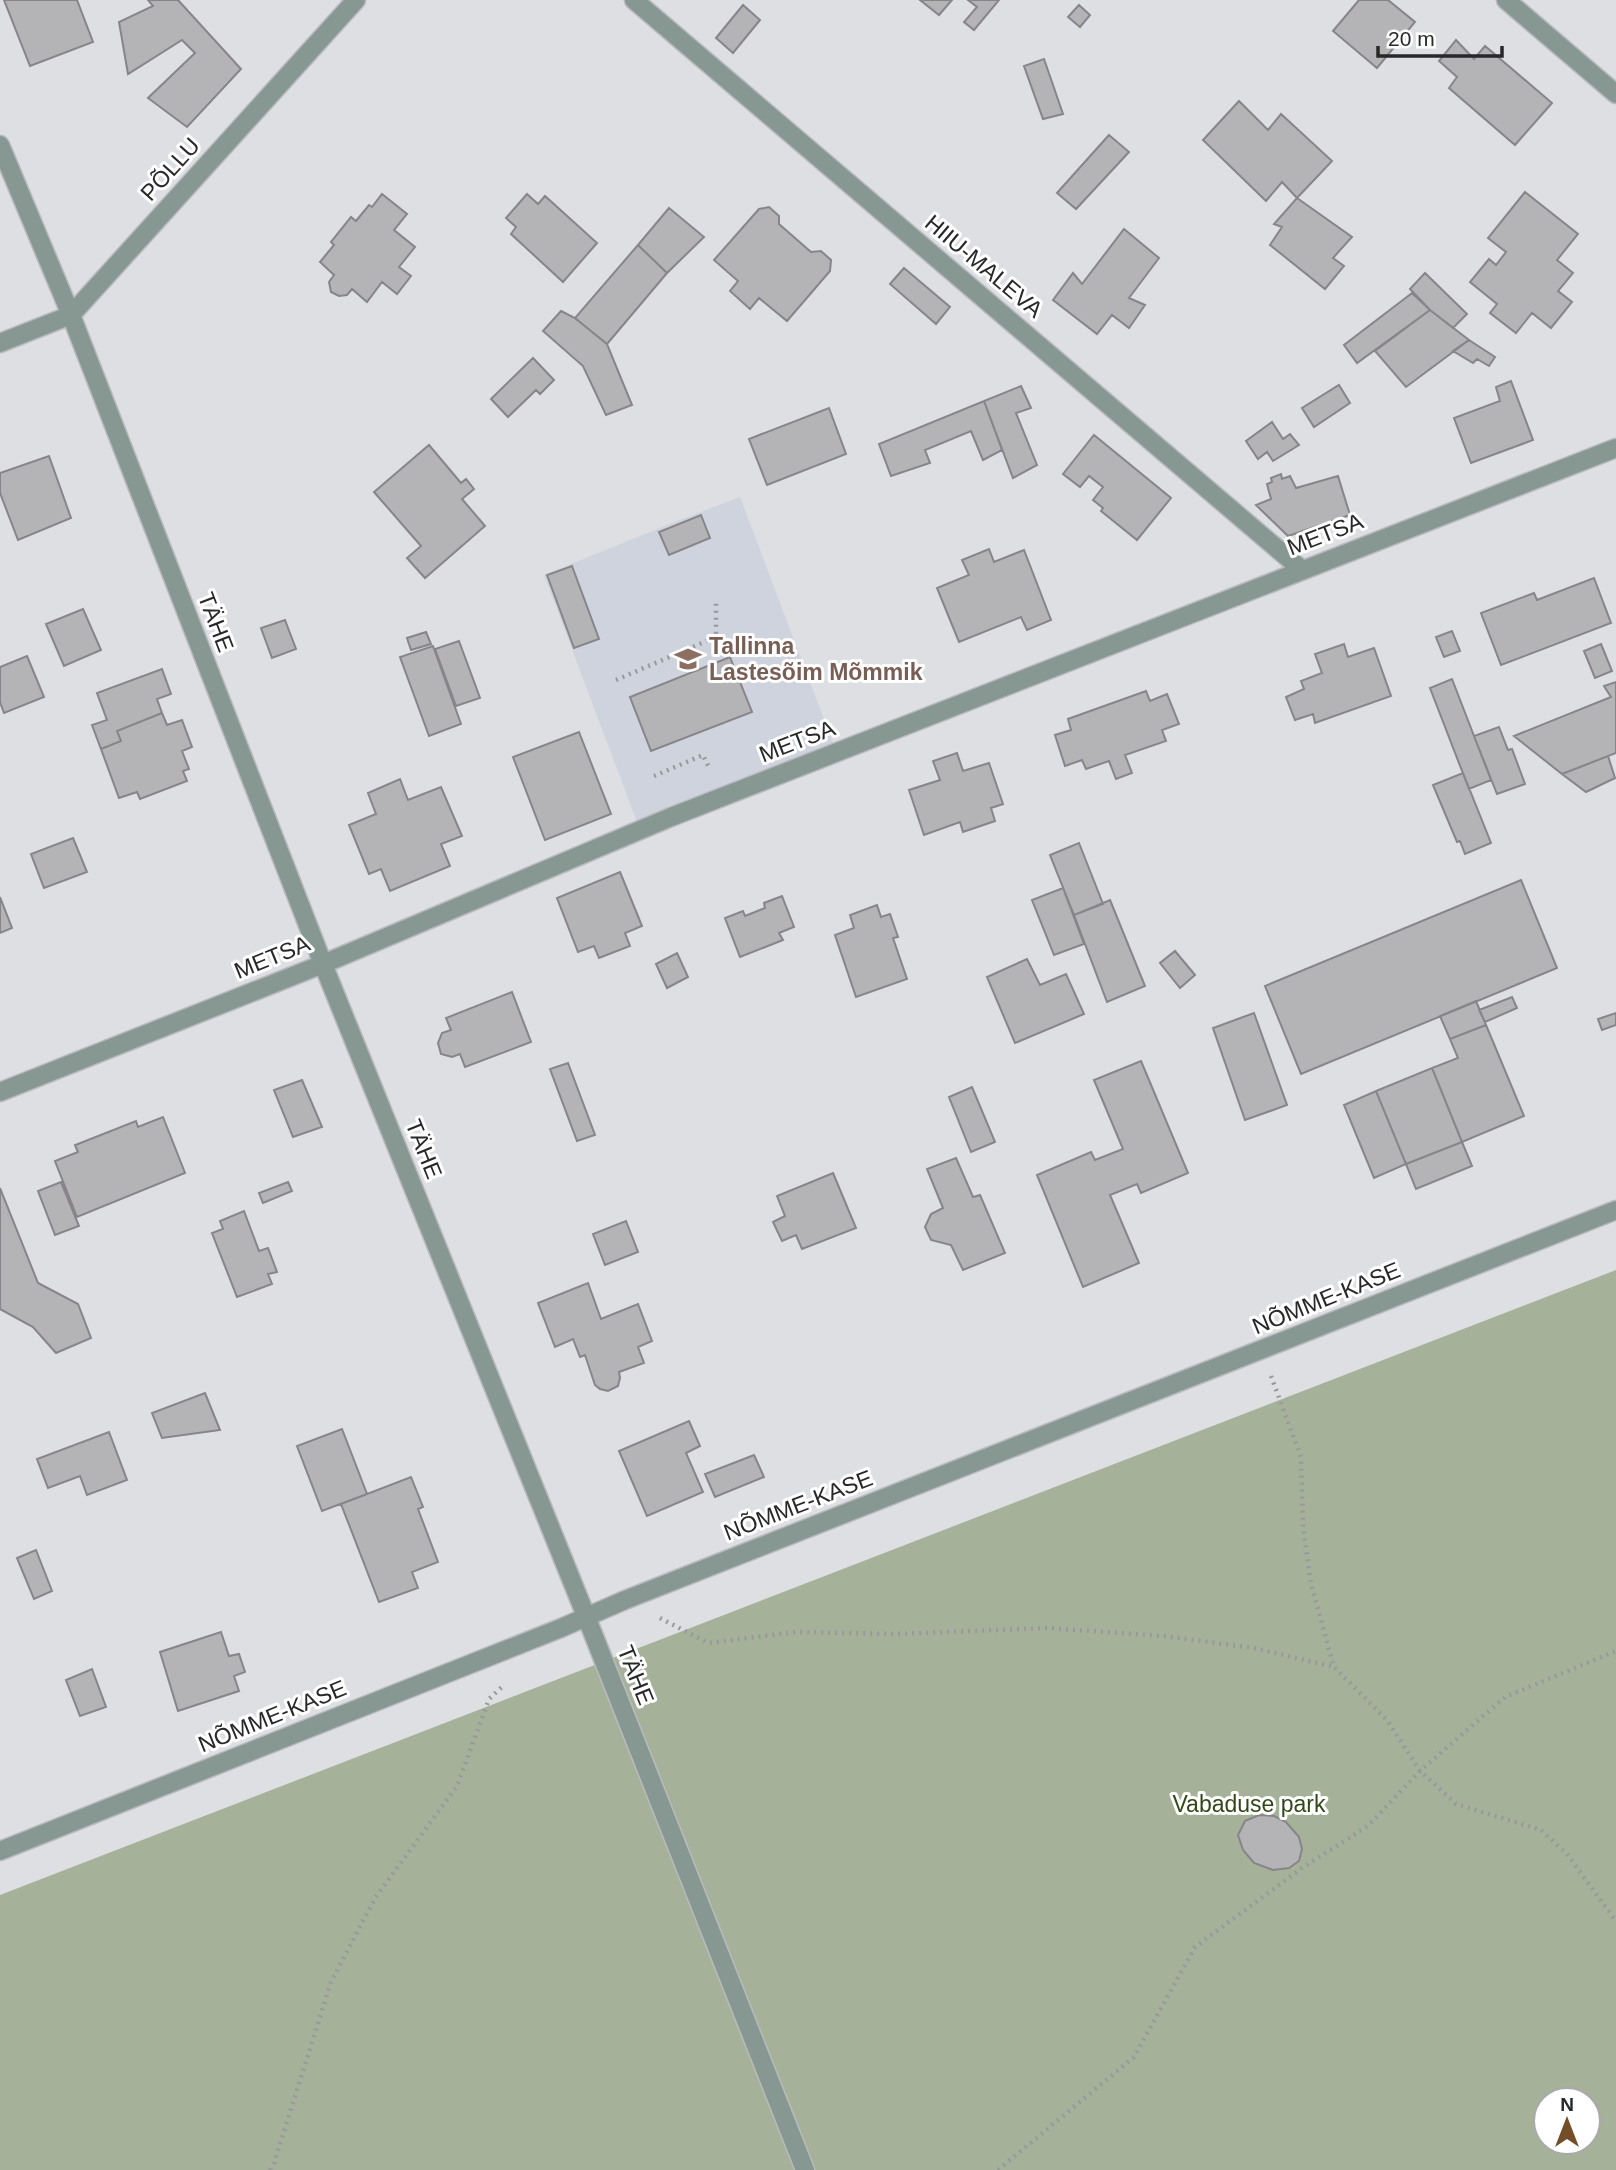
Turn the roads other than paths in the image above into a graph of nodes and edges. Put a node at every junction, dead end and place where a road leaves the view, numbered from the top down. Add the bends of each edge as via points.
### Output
1 (356, 0) edge
2 (634, 0) edge
3 (1506, 0) edge
4 (1616, 94) edge
5 (0, 145) edge
6 (71, 315) junction
7 (0, 343) edge
8 (1616, 448) edge
9 (1301, 569) junction
10 (323, 964) junction
11 (0, 1092) edge
12 (1616, 1210) edge
13 (586, 1616) junction
14 (0, 1851) edge
15 (805, 2170) edge

1 - 6 street, PÕLLU
2 - 9 street, HIIU-MALEVA
3 - 4 street
5 - 6 street, TÄHE
6 - 7 street, PÕLLU
6 - 10 street, TÄHE
8 - 9 street, METSA
9 - 10 street, METSA via 722,797
10 - 11 street, METSA
10 - 13 street, TÄHE
12 - 13 street, NÕMME-KASE
13 - 14 street, NÕMME-KASE
13 - 15 street, TÄHE

